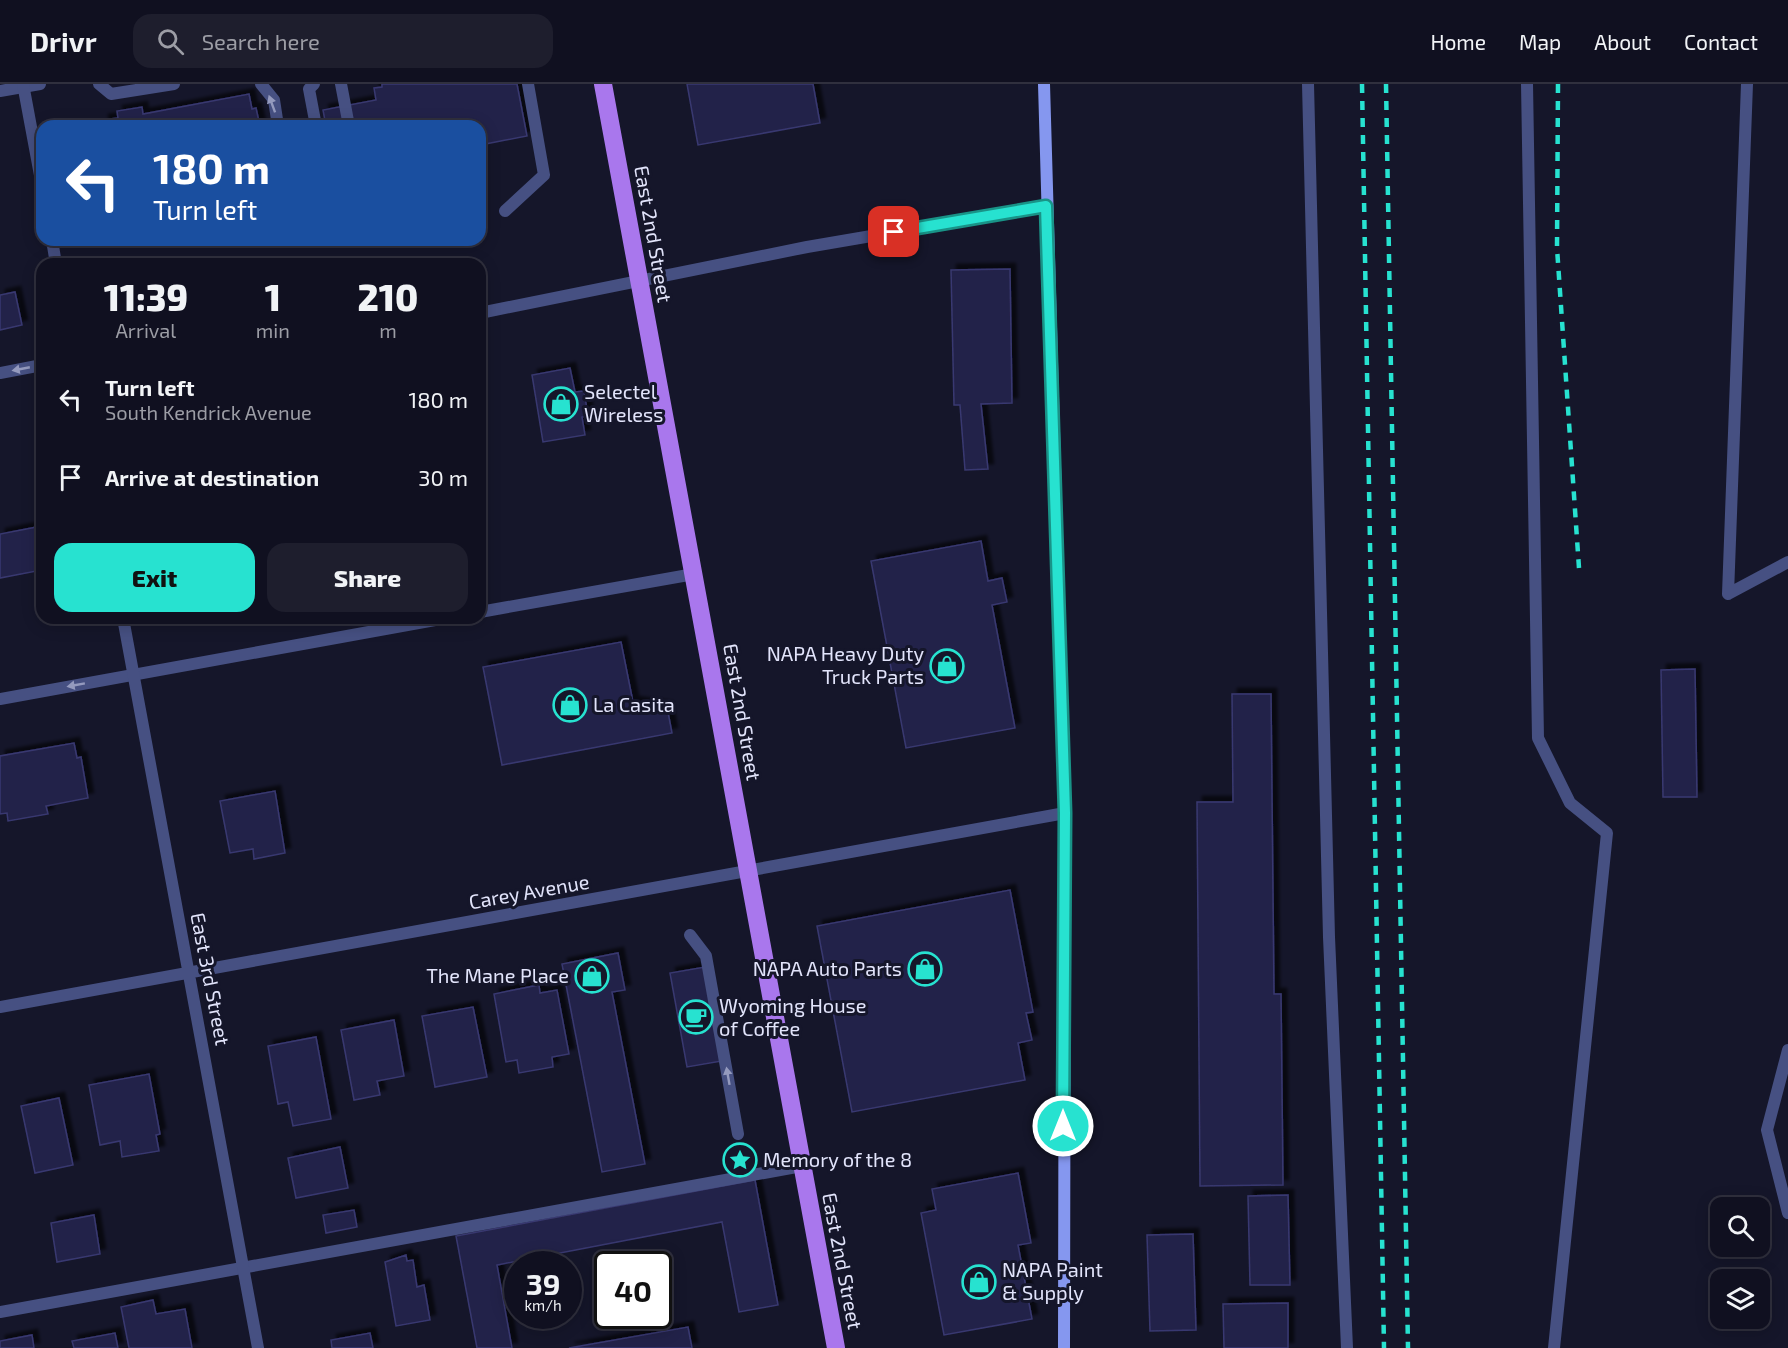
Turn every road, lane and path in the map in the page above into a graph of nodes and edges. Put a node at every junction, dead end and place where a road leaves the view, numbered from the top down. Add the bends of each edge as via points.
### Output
1 (40, 84) edge
2 (99, 84) edge
3 (174, 84) edge
4 (261, 84) edge
5 (314, 84) edge
6 (341, 84) edge
7 (528, 84) edge
8 (603, 84) edge
9 (1044, 84) edge
10 (1308, 84) edge
11 (1527, 84) edge
12 (1747, 84) edge
13 (23, 85) edge
14 (0, 91) edge
15 (277, 120) edge
16 (315, 120) edge
17 (348, 120) edge
18 (36, 154) edge
19 (1046, 206) junction
20 (505, 211) dead end
21 (639, 281) junction
22 (486, 312) edge
23 (36, 366) edge
24 (0, 373) edge
25 (1788, 562) edge
26 (694, 574) junction
27 (486, 611) edge
28 (124, 624) edge
29 (412, 624) edge
30 (133, 674) junction
31 (0, 699) edge
32 (1065, 813) junction
33 (748, 872) junction
34 (690, 935) dead end
35 (189, 973) junction
36 (0, 1007) edge
37 (1788, 1050) edge
38 (738, 1134) dead end
39 (802, 1166) junction
40 (1788, 1213) edge
41 (243, 1267) junction
42 (0, 1312) edge
43 (258, 1348) edge
44 (836, 1348) edge
45 (1064, 1348) edge
46 (1347, 1348) edge
47 (1554, 1348) edge

1 - 13 street
2 - 3 street via 111,94
15 -> 4 street via 274,100
5 - 16 street via 309,89
6 - 17 street
7 - 20 street via 544,175
8 - 21 main road, East 2nd Street
9 - 19 street
10 - 46 street via 1329,937
11 - 47 street via 1538,738 1570,803 1607,832
12 - 25 street via 1728,594
13 - 14 street
13 - 18 street
19 - 21 street
19 - 32 street
21 - 22 street
21 - 26 main road, East 2nd Street
23 -> 24 street
26 - 27 street
26 - 33 main road, East 2nd Street
28 - 30 street, East 3rd Street
29 - 30 street
30 -> 31 street
30 - 35 street, East 3rd Street
32 - 33 street, Carey Avenue
32 - 45 street
33 - 35 street, Carey Avenue
33 - 39 main road, East 2nd Street
38 -> 34 street via 706,956
35 - 36 street, Carey Avenue
35 - 41 street, East 3rd Street
37 - 40 street via 1767,1130
39 - 41 street
39 - 44 main road, East 2nd Street
41 - 42 street
41 - 43 street, East 3rd Street

